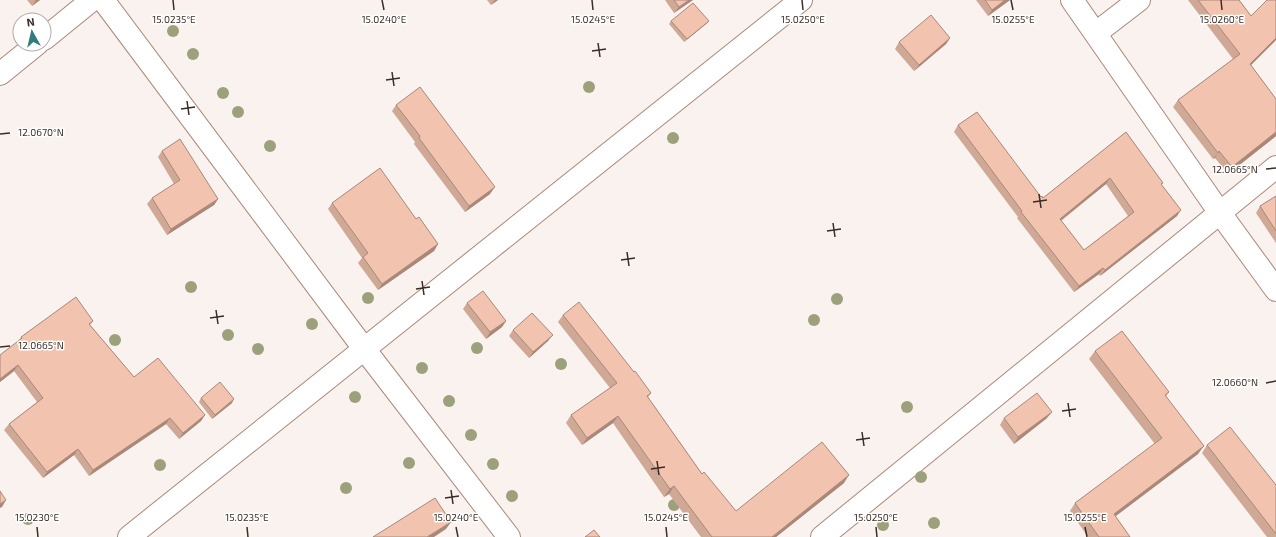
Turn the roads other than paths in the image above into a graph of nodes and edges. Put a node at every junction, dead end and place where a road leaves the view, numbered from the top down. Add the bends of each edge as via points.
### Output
1 (92, 0) edge
2 (104, 0) edge
3 (801, 0) edge
4 (1072, 0) edge
5 (1138, 0) edge
6 (52, 32) edge
7 (1096, 33) junction
8 (27, 52) edge
9 (0, 74) edge
10 (1276, 167) edge
11 (1220, 213) junction
12 (1276, 290) edge
13 (365, 350) junction
14 (129, 537) edge
15 (509, 537) edge
16 (822, 537) edge

1 - 6 street
2 - 13 street
3 - 13 street
4 - 7 street
5 - 7 street
7 - 11 street
8 - 9 street
10 - 11 street
11 - 12 street
11 - 16 street
13 - 14 street
13 - 15 street

